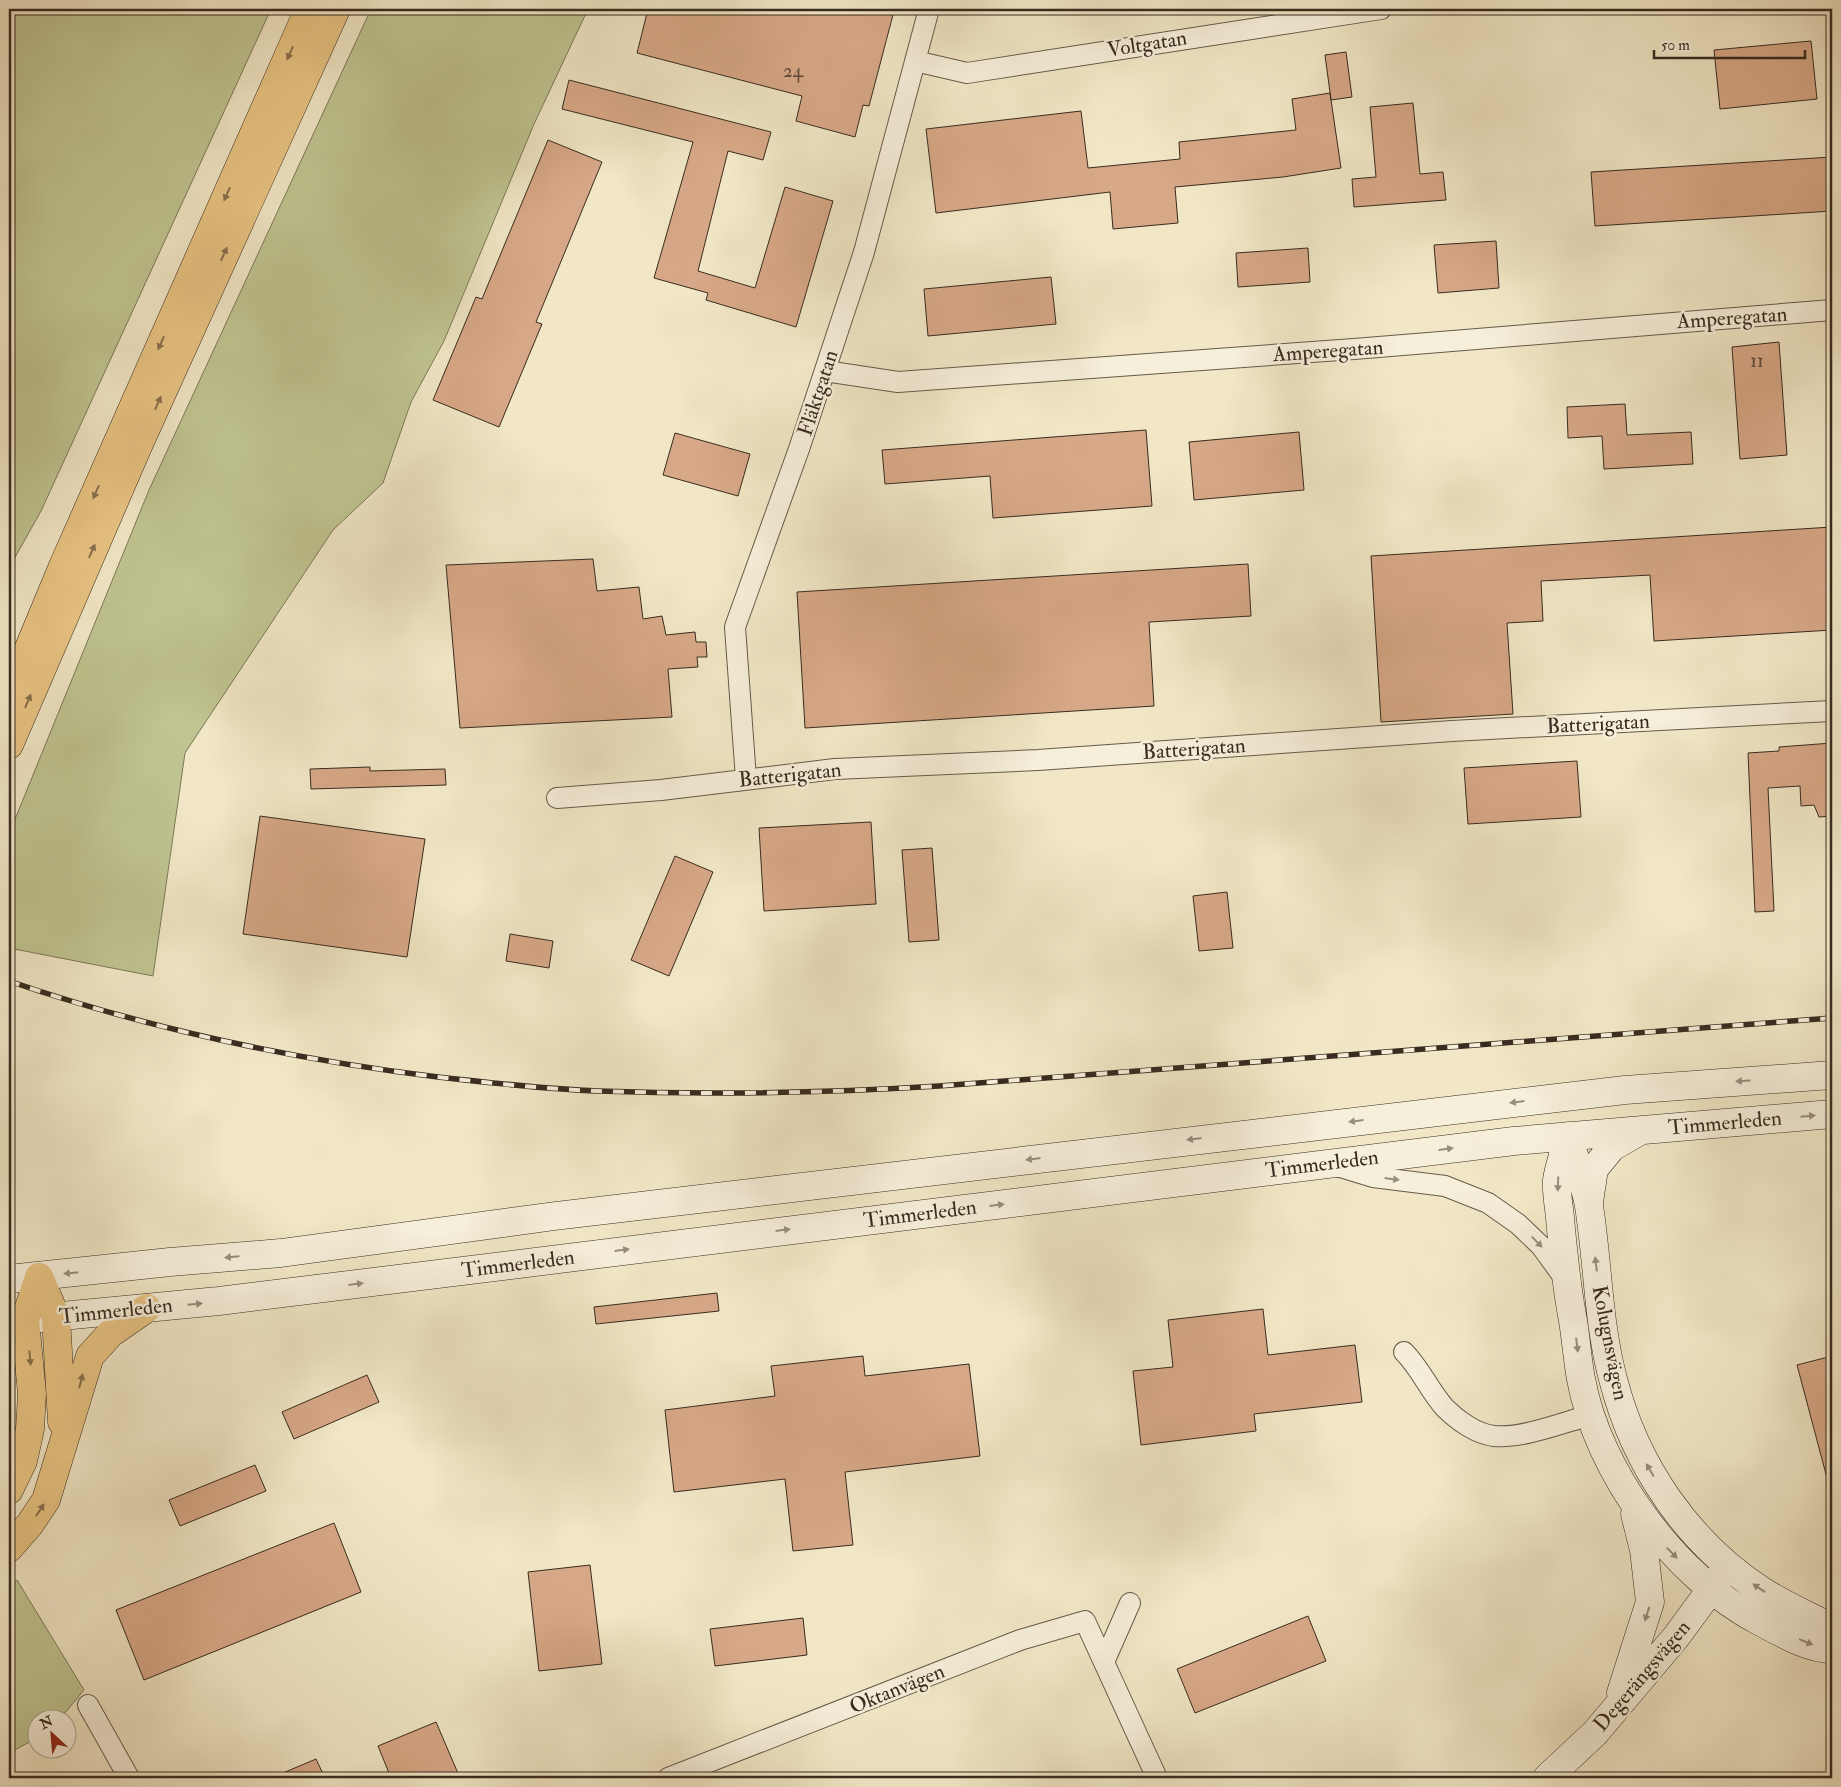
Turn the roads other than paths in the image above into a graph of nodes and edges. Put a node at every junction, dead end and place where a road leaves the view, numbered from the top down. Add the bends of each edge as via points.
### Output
1 (309, 9) edge
2 (336, 9) edge
3 (929, 9) edge
4 (1381, 9) edge
5 (915, 61) junction
6 (1832, 310) edge
7 (825, 372) junction
8 (63, 566) junction
9 (9, 652) edge
10 (9, 696) edge
11 (1832, 711) edge
12 (9, 745) edge
13 (746, 779) junction
14 (557, 798) dead end
15 (1832, 1075) edge
16 (1566, 1097) junction
17 (1832, 1114) edge
18 (1641, 1130) junction
19 (1568, 1136) junction
20 (1328, 1163) junction
21 (1589, 1204) junction
22 (39, 1277) junction
23 (1565, 1279) junction
24 (9, 1280) edge
25 (147, 1308) junction
26 (56, 1318) junction
27 (17, 1321) edge
28 (1404, 1352) dead end
29 (1591, 1415) junction
30 (61, 1444) junction
31 (9, 1490) edge
32 (1631, 1498) junction
33 (9, 1548) edge
34 (1728, 1566) junction
35 (1712, 1587) junction
36 (1130, 1603) dead end
37 (1832, 1628) edge
38 (1832, 1649) edge
39 (1104, 1662) junction
40 (1618, 1705) junction
41 (88, 1706) dead end
42 (129, 1778) edge
43 (668, 1778) edge
44 (1157, 1778) edge
45 (1547, 1778) edge

1 -> 8 highway
12 -> 2 highway via 134,456
3 - 5 street, Fläktgatan
4 - 5 street, Voltgatan via 967,73
5 - 7 street, Fläktgatan via 864,252
6 - 7 street, Amperegatan via 898,382
7 - 13 street, Fläktgatan via 735,628
8 - 9 highway
8 - 10 highway
11 - 13 street, Batterigatan via 1452,731 1038,760 835,768
13 - 14 street, Batterigatan
15 -> 16 main road, Timmerleden
16 - 19 main road, Kolugnsvägen
16 -> 22 main road, Timmerleden via 555,1216 281,1253
18 -> 17 main road, Timmerleden
18 - 19 main road, Timmerleden
18 - 21 main road, Kolugnsvägen via 1612,1147 1594,1169
20 -> 19 main road, Timmerleden
19 - 21 main road, Kolugnsvägen
19 -> 23 main road, Kolugnsvägen via 1557,1182
20 -> 23 street, Kolugnsvägen via 1373,1177 1444,1186 1488,1203 1518,1224 1541,1246
25 -> 20 main road, Timmerleden
34 -> 21 main road, Kolugnsvägen via 1686,1525 1669,1502 1629,1430 1613,1378
22 - 24 main road, Timmerleden
22 - 26 highway
22 - 27 highway
23 -> 29 main road, Kolugnsvägen via 1581,1380
25 - 26 main road, Timmerleden
30 -> 25 highway via 74,1413 90,1356 111,1333
26 - 27 main road, Timmerleden
26 - 30 highway
27 -> 31 highway via 32,1394 30,1429 23,1461
28 - 29 street via 1444,1407 1468,1426 1494,1436 1518,1434
29 - 32 main road, Kolugnsvägen
33 -> 30 highway via 46,1500
32 -> 35 main road, Kolugnsvägen via 1670,1552
32 -> 40 main road, Kolugnsvägen via 1644,1550 1650,1602
34 - 35 main road, Degerängsvägen
37 -> 34 main road, Kolugnsvägen via 1778,1601
35 -> 38 main road, Kolugnsvägen via 1726,1601 1777,1630 1823,1649
35 - 40 main road, Degerängsvägen via 1676,1637
36 - 39 street
39 - 43 street, Oktanvägen via 1086,1621 1020,1640
39 - 44 street, Oktanvägen
40 - 45 main road, Degerängsvägen via 1595,1733
41 - 42 street

